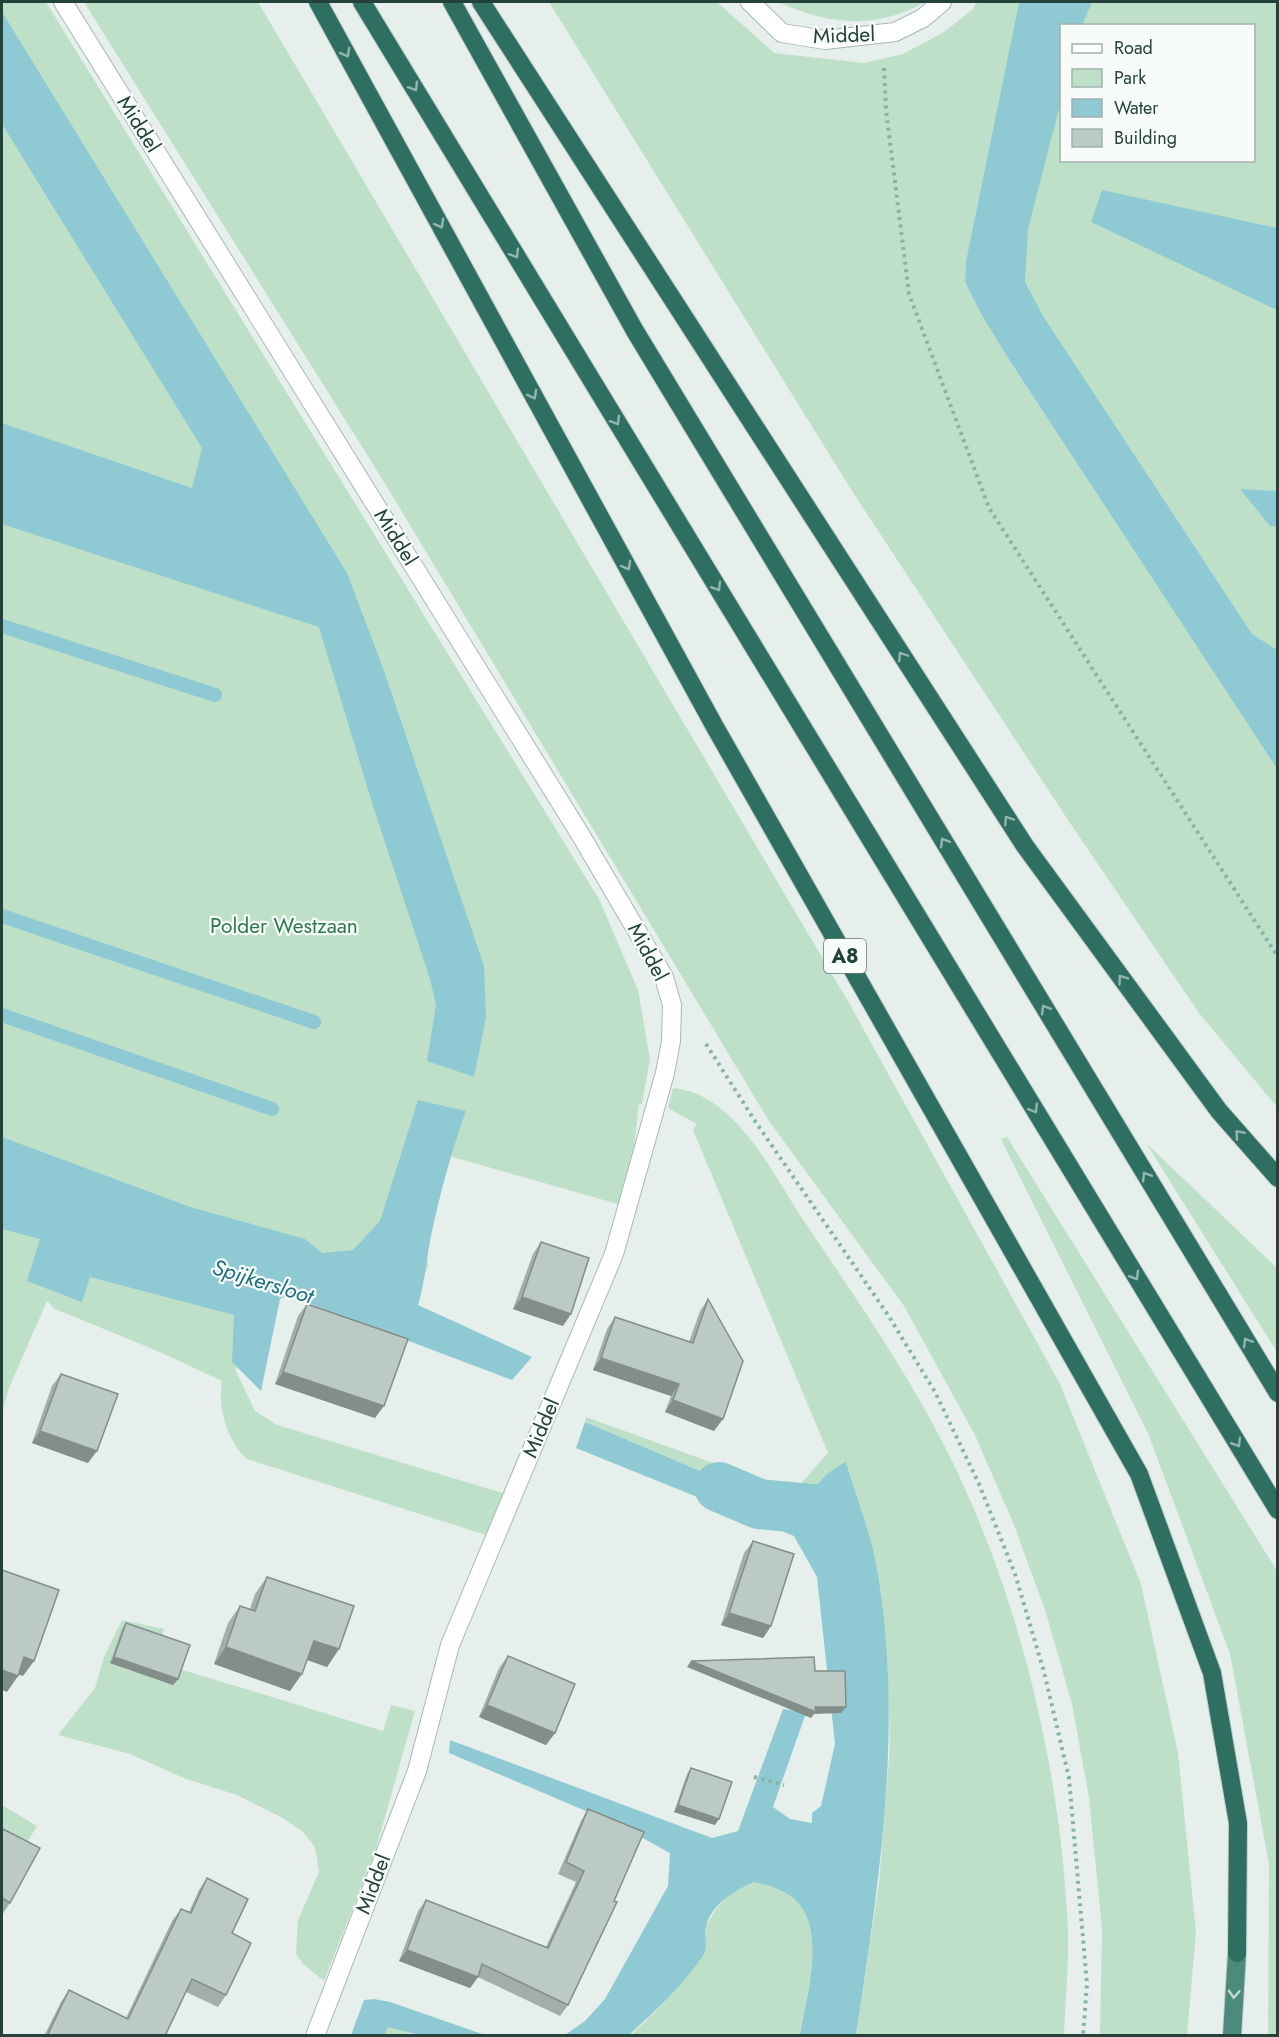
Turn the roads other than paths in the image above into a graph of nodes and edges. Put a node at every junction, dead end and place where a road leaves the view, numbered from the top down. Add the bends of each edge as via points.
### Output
1 (63, 2) edge
2 (318, 2) edge
3 (362, 2) edge
4 (452, 2) edge
5 (481, 2) edge
6 (750, 2) edge
7 (942, 2) edge
8 (1278, 1178) edge
9 (1278, 1393) edge
10 (1278, 1510) edge
11 (315, 2036) edge
12 (1232, 2036) edge

1 - 11 street, Middel via 580,834 664,977 672,1005 665,1073 614,1254 450,1645 417,1771
2 -> 12 highway, A8 via 715,727 1139,1474 1212,1673 1238,1822
3 -> 10 highway
9 -> 4 highway via 635,331
8 -> 5 highway via 1219,1111 1025,846
6 - 7 street, Middel via 782,33 825,40 895,32 923,18

